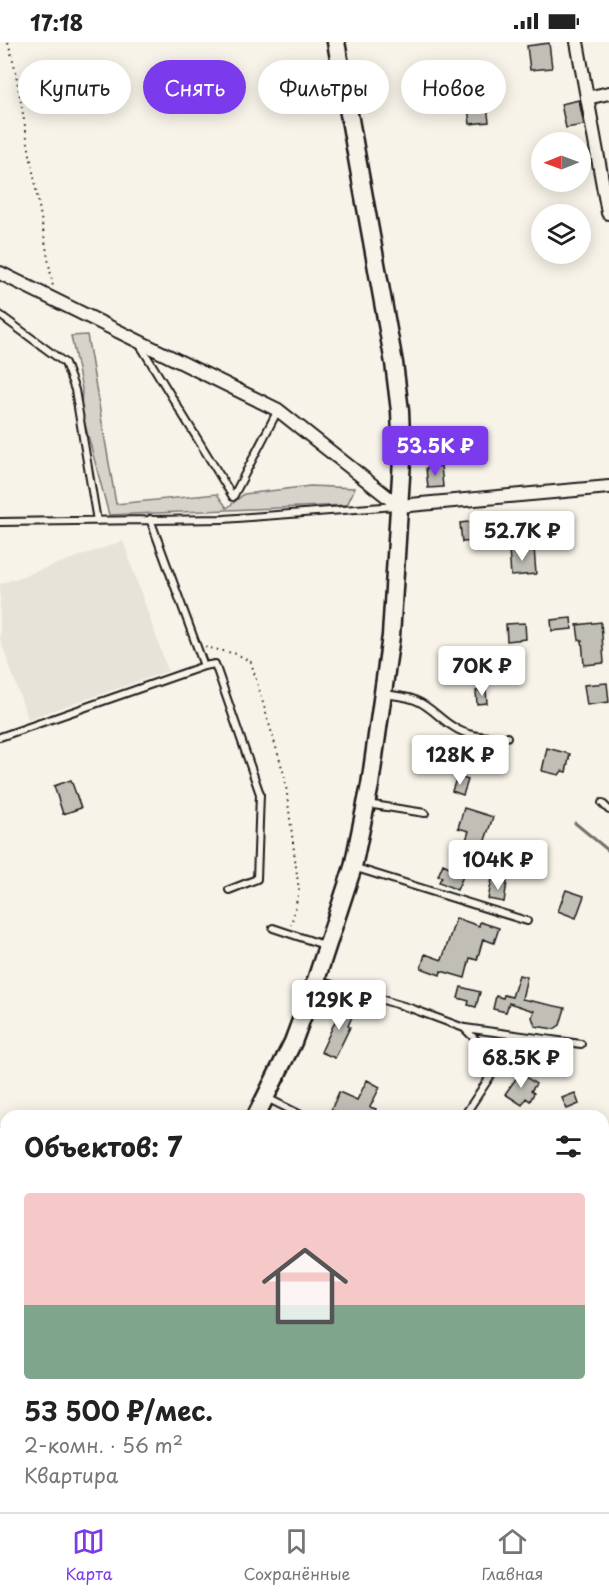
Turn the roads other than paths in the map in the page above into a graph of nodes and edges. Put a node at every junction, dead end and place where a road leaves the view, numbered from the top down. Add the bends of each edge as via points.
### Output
1 (336, 42) edge
2 (577, 42) edge
3 (609, 93) edge
4 (587, 98) junction
5 (608, 213) edge
6 (0, 273) edge
7 (0, 315) edge
8 (137, 340) junction
9 (278, 410) junction
10 (609, 487) edge
11 (399, 506) junction
12 (150, 519) junction
13 (97, 521) junction
14 (0, 522) edge
15 (204, 666) junction
16 (384, 694) junction
17 (0, 737) edge
18 (507, 737) dead end
19 (602, 803) dead end
20 (367, 804) junction
21 (609, 810) edge
22 (425, 813) dead end
23 (352, 867) junction
24 (229, 890) dead end
25 (527, 921) dead end
26 (273, 928) dead end
27 (327, 946) junction
28 (316, 980) junction
29 (464, 1028) junction
30 (581, 1044) dead end
31 (267, 1097) junction
32 (259, 1110) edge
33 (292, 1110) edge
34 (468, 1110) edge

1 - 11 main road via 394,363 402,444
2 - 4 street
3 - 4 street
4 - 5 street
6 - 8 street
7 - 13 lane via 65,363 75,390
8 - 9 street
8 - 9 lane via 233,497
9 - 11 street
10 - 11 street
11 - 12 lane via 224,519
11 - 16 main road
12 - 13 lane
12 - 15 lane
13 - 14 lane
15 - 17 lane
15 - 24 lane via 216,664 260,794 257,879
16 - 18 lane via 415,699 451,726 472,735
16 - 20 main road
19 - 21 lane
20 - 22 lane
20 - 23 main road
23 - 25 lane
23 - 27 main road
26 - 27 lane
27 - 28 main road
28 - 29 lane
28 - 31 main road
29 - 30 lane
29 - 34 lane via 499,1063
31 - 32 main road
31 - 33 lane

